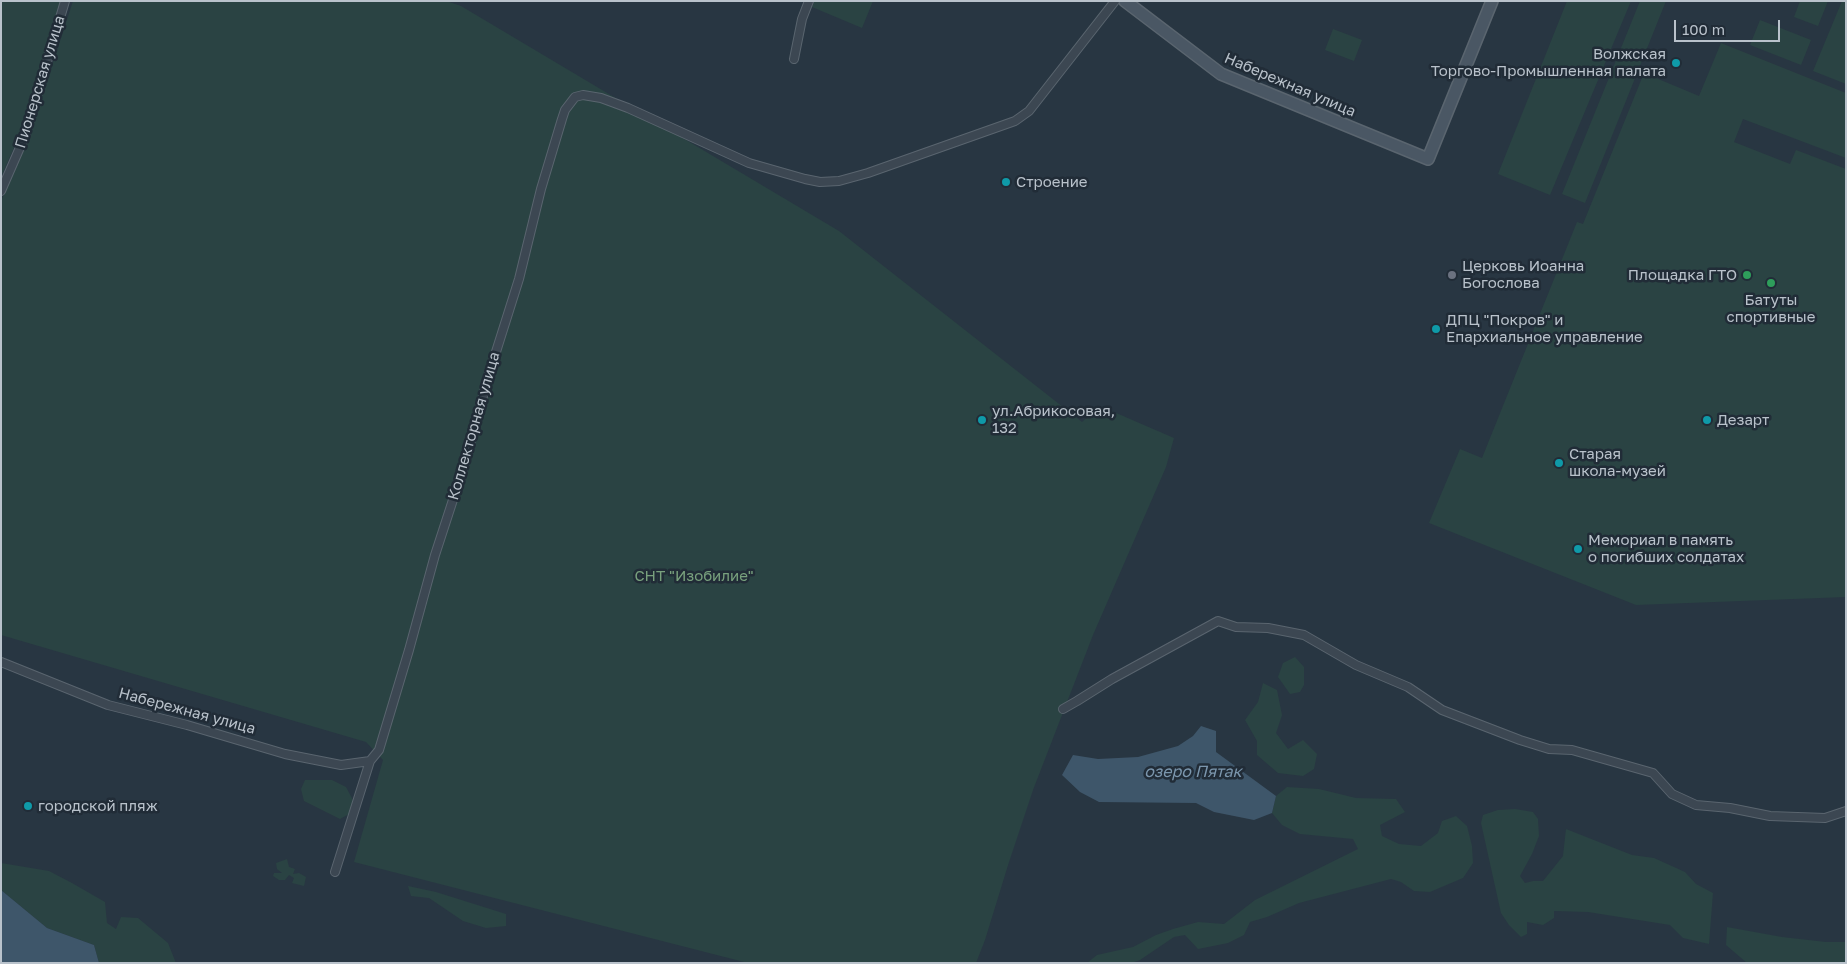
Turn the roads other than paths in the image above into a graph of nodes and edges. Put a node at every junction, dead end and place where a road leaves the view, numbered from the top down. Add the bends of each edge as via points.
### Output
1 (65, 1) edge
2 (809, 1) edge
3 (1115, 1) edge
4 (1125, 1) edge
5 (1492, 1) edge
6 (794, 59) dead end
7 (1, 190) edge
8 (1, 662) edge
9 (1063, 709) dead end
10 (370, 762) junction
11 (1846, 811) edge
12 (335, 872) dead end

1 - 7 street, Пионерская улица via 25,136
2 - 6 street
3 - 10 street, Коллекторная улица via 1029,111 1015,121 868,173 839,180 820,182 749,163 628,108 601,98 575,97 562,119 464,466 379,750
4 - 5 street, Набережная улица via 1221,74 1428,159
8 - 10 street, Набережная улица via 108,705 284,754 341,765
9 - 11 street via 1218,620 1236,627 1268,628 1304,635 1356,665 1408,687 1442,710 1549,749 1572,750 1653,773 1672,794 1696,805 1770,816 1825,818
10 - 12 street, Коллекторная улица

